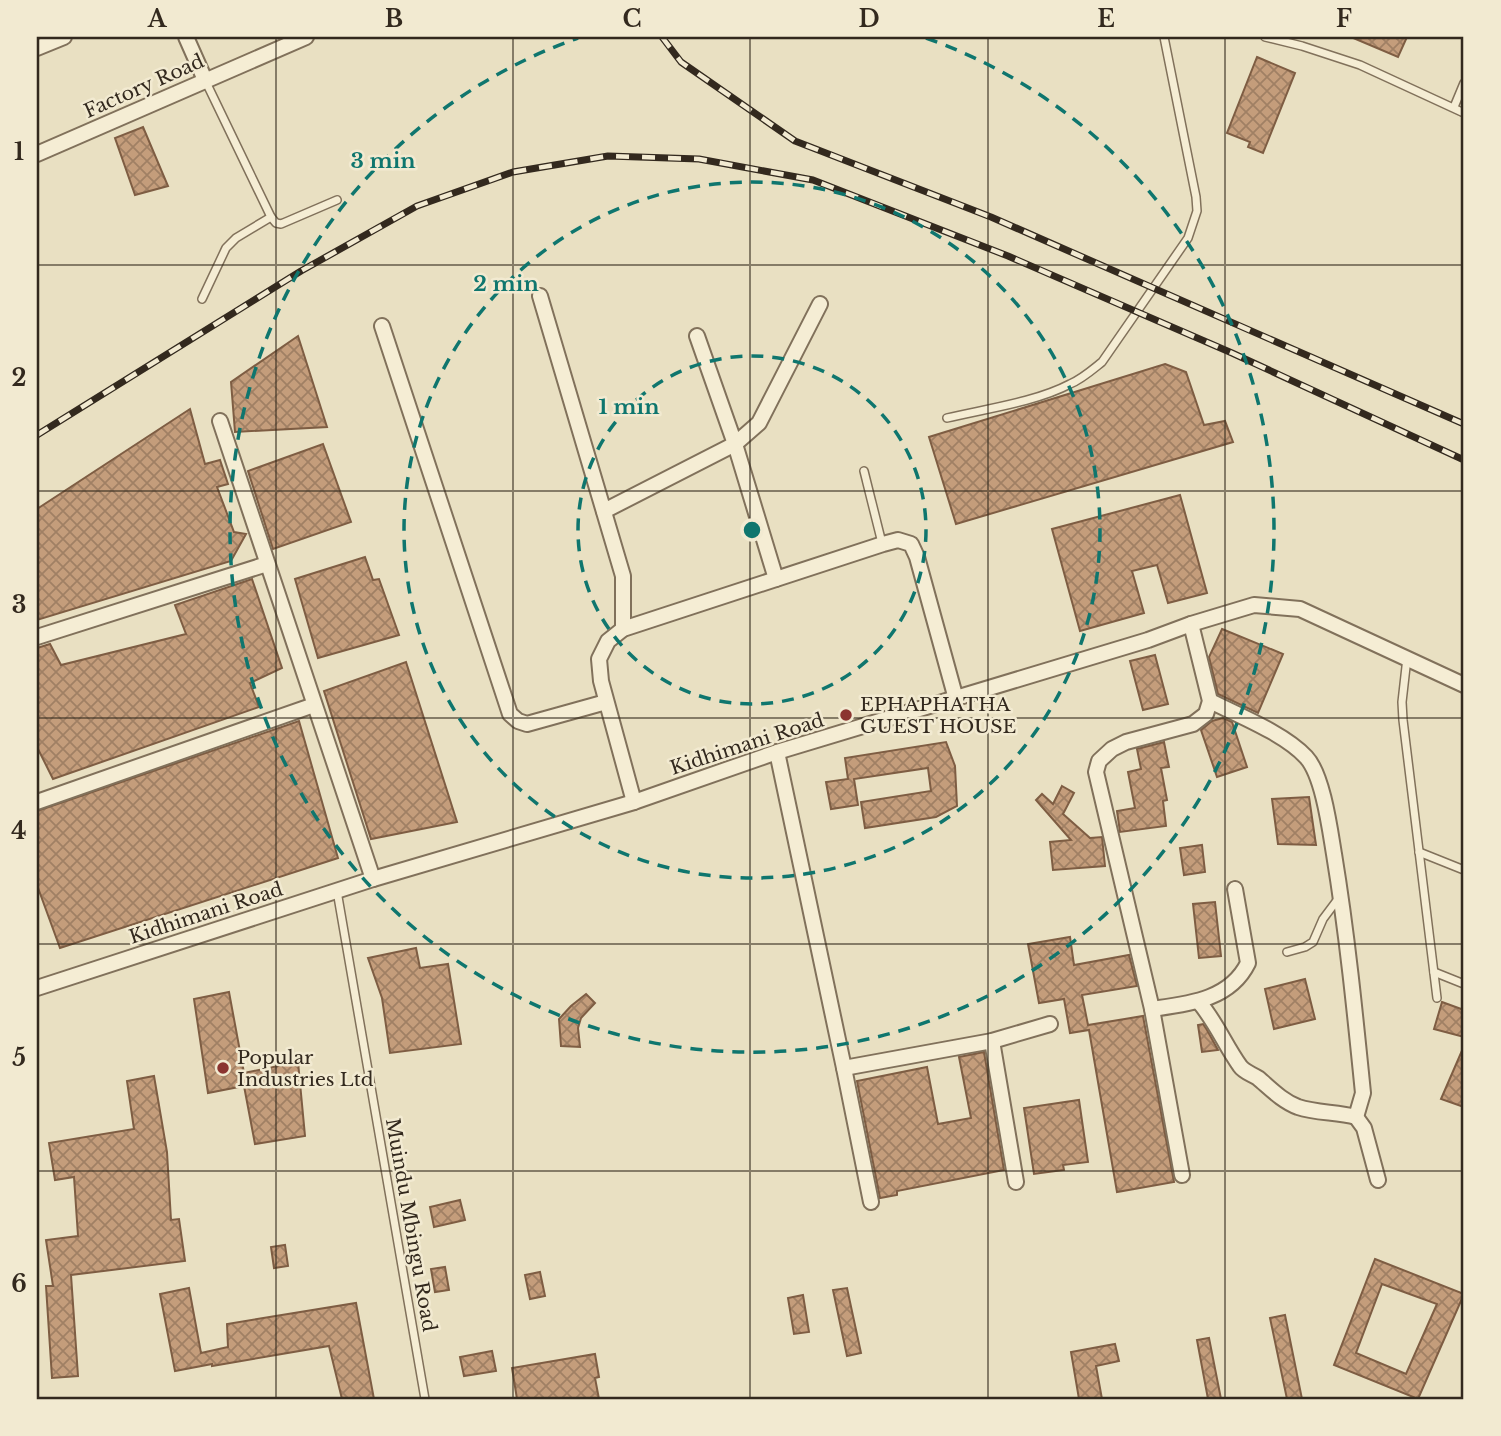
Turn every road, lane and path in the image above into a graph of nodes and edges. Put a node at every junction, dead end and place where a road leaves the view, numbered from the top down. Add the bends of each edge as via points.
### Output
1 (64, 37) edge
2 (186, 37) edge
3 (306, 37) edge
4 (1164, 37) edge
5 (1265, 37) edge
6 (37, 48) edge
7 (205, 80) junction
8 (1464, 83) edge
9 (1454, 107) junction
10 (1464, 113) edge
11 (37, 154) edge
12 (337, 200) dead end
13 (271, 218) junction
14 (540, 296) dead end
15 (202, 299) dead end
16 (820, 304) dead end
17 (382, 326) dead end
18 (697, 337) dead end
19 (947, 418) dead end
20 (220, 421) dead end
21 (735, 444) junction
22 (864, 471) dead end
23 (604, 511) junction
24 (883, 544) junction
25 (267, 564) junction
26 (776, 579) junction
27 (1191, 624) junction
28 (623, 629) junction
29 (37, 637) edge
30 (1407, 658) junction
31 (1464, 685) edge
32 (956, 699) junction
33 (1210, 701) junction
34 (606, 702) junction
35 (314, 705) junction
36 (777, 752) junction
37 (37, 802) edge
38 (634, 802) junction
39 (1419, 852) junction
40 (1464, 870) edge
41 (373, 878) junction
42 (1235, 889) dead end
43 (337, 890) junction
44 (1341, 895) junction
45 (1287, 952) dead end
46 (1434, 972) junction
47 (1464, 984) edge
48 (37, 988) edge
49 (1437, 998) dead end
50 (1199, 1002) junction
51 (1152, 1009) junction
52 (1050, 1024) dead end
53 (992, 1041) junction
54 (845, 1068) junction
55 (1356, 1116) junction
56 (1182, 1175) dead end
57 (1378, 1180) dead end
58 (1016, 1182) dead end
59 (871, 1202) dead end
60 (425, 1399) edge

1 - 6 street
2 - 7 street
3 - 7 street, Factory Road
4 - 19 lane via 1196,197 1197,211 1188,238 1102,362 1088,374 1044,395
5 - 9 lane via 1360,65
7 - 11 street, Factory Road
7 - 13 lane
8 - 9 lane
9 - 10 lane
12 - 13 lane via 281,224
13 - 15 lane via 231,241
14 - 23 street
16 - 21 street via 759,423
17 - 34 street via 510,714 527,724
18 - 21 street
20 - 25 street
21 - 23 street
21 - 26 street
22 - 24 lane
23 - 28 street via 623,576
24 - 26 street
24 - 32 street via 898,540 911,544
25 - 29 street
25 - 35 street
26 - 28 street
27 - 30 street, Kidhimani Road via 1254,605 1300,609
27 - 32 street, Kidhimani Road
27 - 33 street
28 - 34 street via 608,641 599,659
30 - 31 street, Kidhimani Road
30 - 39 lane via 1403,720
32 - 36 street, Kidhimani Road
33 - 44 street via 1290,744 1314,767
33 - 51 street via 1206,714 1193,724 1126,741 1097,766
34 - 38 street
35 - 37 street
35 - 41 street
36 - 38 street, Kidhimani Road
36 - 54 street
38 - 41 street, Kidhimani Road
39 - 40 lane
39 - 46 lane
41 - 43 street, Kidhimani Road
42 - 50 street via 1248,963 1236,980
43 - 48 street, Kidhimani Road
43 - 60 lane, Muindu Mbingu Road
44 - 45 lane via 1313,942
44 - 55 street via 1363,1093
46 - 47 lane
46 - 49 lane
50 - 51 street
50 - 55 street via 1242,1069 1278,1096 1296,1106
51 - 56 street
52 - 53 street
53 - 54 street
53 - 58 street
54 - 59 street
55 - 57 street via 1364,1128

